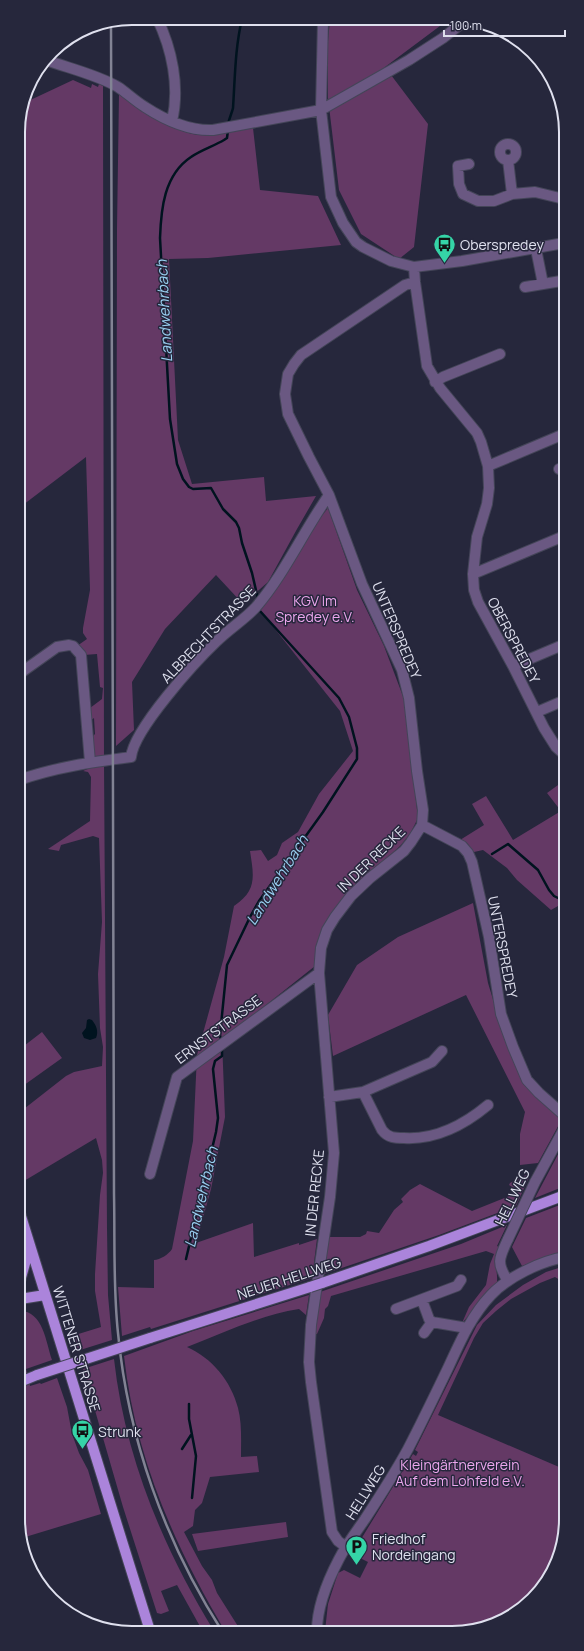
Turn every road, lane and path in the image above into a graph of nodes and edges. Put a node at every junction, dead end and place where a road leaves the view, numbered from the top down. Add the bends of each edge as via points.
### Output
1 (160, 25) edge
2 (323, 25) edge
3 (459, 25) edge
4 (51, 62) edge
5 (321, 110) junction
6 (172, 121) junction
7 (508, 160) dead end
8 (469, 164) dead end
9 (512, 194) junction
10 (559, 198) edge
11 (559, 244) edge
12 (536, 249) junction
13 (414, 267) junction
14 (559, 281) edge
15 (414, 282) junction
16 (543, 284) junction
17 (525, 287) dead end
18 (500, 354) dead end
19 (435, 382) junction
20 (559, 436) edge
21 (488, 466) junction
22 (329, 495) junction
23 (559, 538) edge
24 (473, 574) junction
25 (559, 646) edge
26 (513, 666) junction
27 (25, 670) edge
28 (559, 703) edge
29 (537, 712) junction
30 (559, 750) edge
31 (90, 762) junction
32 (25, 778) edge
33 (422, 824) junction
34 (318, 972) junction
35 (442, 1051) dead end
36 (363, 1092) junction
37 (329, 1097) junction
38 (488, 1105) dead end
39 (559, 1111) edge
40 (559, 1138) edge
41 (150, 1174) dead end
42 (559, 1197) edge
43 (25, 1230) edge
44 (30, 1246) junction
45 (559, 1258) edge
46 (25, 1264) edge
47 (461, 1280) dead end
48 (508, 1281) junction
49 (45, 1295) junction
50 (25, 1298) edge
51 (422, 1300) junction
52 (396, 1309) dead end
53 (432, 1322) junction
54 (467, 1328) junction
55 (424, 1333) dead end
56 (25, 1380) edge
57 (346, 1547) junction
58 (148, 1626) edge
59 (317, 1626) edge

1 - 6 street via 173,67 176,99
2 - 5 street
3 - 5 street via 409,60
4 - 6 street via 117,87 145,107
5 - 6 street via 229,128 201,130
5 - 13 street via 331,198 343,223 356,242 363,247 391,261
7 - 9 street
8 - 9 street via 458,166 459,184 463,194 478,201 494,201
9 - 10 street via 534,192
11 - 12 street
12 - 13 street
12 - 16 street
13 - 15 street, OBERSPREDEY
14 - 16 street
15 - 19 street, OBERSPREDEY via 425,360
15 - 22 street, UNTERSPREDEY via 405,285 302,355 288,374 285,394 288,414
16 - 17 street
18 - 19 street
19 - 21 street, OBERSPREDEY via 477,433
20 - 21 street
21 - 24 street, OBERSPREDEY via 487,504 477,537
22 - 31 street, ALBRECHTSTRASSE via 313,517 282,573 255,607 217,641 177,685 138,736 131,757
22 - 33 street, UNTERSPREDEY via 362,584 406,683 421,795
23 - 24 street
24 - 26 street, OBERSPREDEY via 478,602
25 - 26 street
26 - 29 street, OBERSPREDEY
27 - 31 street via 57,647 73,646 81,655
28 - 29 street
29 - 30 street, OBERSPREDEY via 544,728
31 - 32 street, ALBRECHTSTRASSE
33 - 34 street, IN DER RECKE via 404,851 360,888 335,916 324,938
33 - 39 street, UNTERSPREDEY via 462,846 472,862 502,1014 512,1047 527,1080
34 - 37 street, IN DER RECKE
34 - 41 street, ERNSTSTRASSE via 177,1077
35 - 36 street via 432,1062
36 - 37 street
36 - 38 street via 385,1135 392,1138 434,1136 476,1115
37 - 57 street, IN DER RECKE via 334,1138 333,1176 312,1312 309,1362 332,1532
40 - 48 street, HELLWEG, bridge via 500,1256 500,1268
42 - 56 main road, NEUER HELLWEG, bridge via 322,1283
43 - 44 main road, WITTENER STRASSE
44 - 46 main road
44 - 49 main road, WITTENER STRASSE
45 - 48 street, HELLWEG
47 - 51 street via 457,1286
48 - 54 street, HELLWEG via 492,1294
49 - 50 main road
49 - 58 main road, WITTENER STRASSE
51 - 52 street
51 - 53 street
53 - 54 street
53 - 55 street
54 - 57 street, HELLWEG via 408,1449
57 - 59 street, HELLWEG via 324,1593

